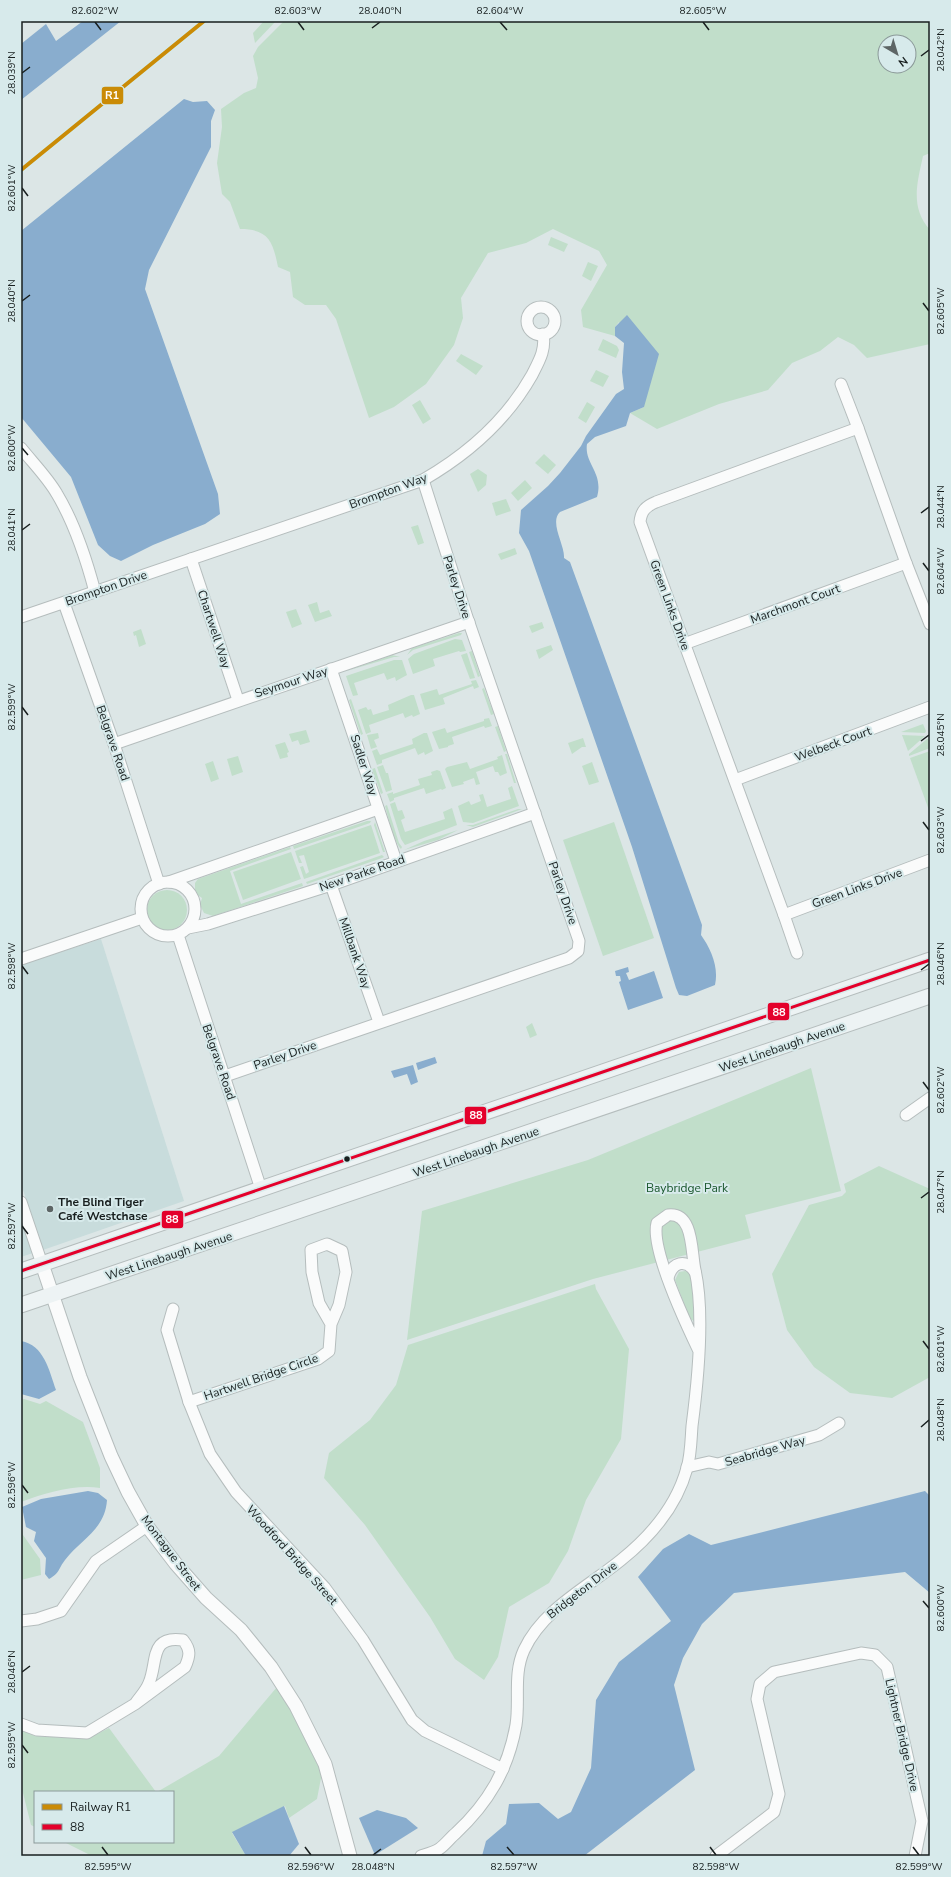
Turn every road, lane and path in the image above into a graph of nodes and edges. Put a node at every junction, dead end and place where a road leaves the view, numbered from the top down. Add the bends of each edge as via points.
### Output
1 (543, 334) dead end
2 (841, 384) dead end
3 (858, 428) junction
4 (21, 448) edge
5 (423, 480) junction
6 (191, 559) junction
7 (906, 564) junction
8 (95, 592) junction
9 (64, 603) junction
10 (21, 617) edge
11 (468, 622) junction
12 (930, 624) edge
13 (684, 644) junction
14 (331, 669) junction
15 (238, 700) junction
16 (930, 708) edge
17 (114, 744) junction
18 (735, 780) junction
19 (378, 809) junction
20 (535, 813) junction
21 (930, 860) edge
22 (396, 861) junction
23 (164, 883) junction
24 (331, 885) junction
25 (784, 915) junction
26 (142, 918) junction
27 (188, 928) junction
28 (178, 934) junction
29 (797, 953) dead end
30 (21, 959) edge
31 (930, 960) edge
32 (930, 996) edge
33 (379, 1022) junction
34 (225, 1076) junction
35 (930, 1098) edge
36 (906, 1115) dead end
37 (262, 1189) junction
38 (21, 1202) edge
39 (42, 1264) junction
40 (21, 1271) edge
41 (695, 1273) junction
42 (668, 1278) junction
43 (53, 1294) junction
44 (21, 1305) edge
45 (173, 1309) dead end
46 (331, 1324) junction
47 (699, 1351) junction
48 (189, 1402) junction
49 (839, 1423) dead end
50 (687, 1467) junction
51 (147, 1526) junction
52 (21, 1621) edge
53 (135, 1704) junction
54 (21, 1724) edge
55 (503, 1769) junction
56 (442, 1852) edge
57 (350, 1856) edge
58 (421, 1856) edge
59 (716, 1856) edge
60 (915, 1856) edge

1 - 5 street, Brompton Way via 545,345 538,362 510,409 475,445 451,464
2 - 3 street
3 - 7 street
3 - 13 street, Green Links Drive via 656,502 643,510 640,522
4 - 8 street via 56,493 70,518
5 - 6 street, Brompton Way
5 - 11 street, Parley Drive
6 - 8 street, Brompton Drive
6 - 15 street, Chartwell Way
7 - 12 street
7 - 13 street, Marchmont Court
8 - 9 street, Brompton Drive
9 - 10 street, Brompton Drive
9 - 17 street, Belgrave Road
11 - 14 street, Seymour Way
11 - 20 street, Parley Drive
13 - 18 street, Green Links Drive
14 - 15 street, Seymour Way
14 - 19 street, Sadler Way
15 - 17 street, Seymour Way
16 - 18 street, Welbeck Court
17 - 23 street, Belgrave Road
18 - 25 street, Green Links Drive
19 - 22 street, Sadler Way
19 - 23 street
20 - 22 street, New Parke Road
20 - 33 street, Parley Drive via 579,941 578,951 569,958
21 - 25 street, Green Links Drive
22 - 24 street, New Parke Road
23 - 26 street via 146,894 141,909
23 - 27 street via 178,884 191,895 195,903 193,920
24 - 27 street, New Parke Road
24 - 33 street, Millbank Way
25 - 29 street, Green Links Drive
26 - 28 street via 152,932 160,935
26 - 30 street
27 - 28 street
28 - 34 street, Belgrave Road
31 - 37 main road
32 - 43 main road, West Linebaugh Avenue
33 - 34 street, Parley Drive
34 - 37 street, Belgrave Road
35 - 36 street
37 - 39 main road
38 - 39 street, Montague Street
39 - 40 main road
39 - 43 street, Montague Street
41 - 42 street via 688,1264 681,1263 672,1268
41 - 42 street, Bridgeton Drive via 689,1230 678,1216 668,1215 657,1223 655,1232
41 - 47 street, Bridgeton Drive via 699,1288
42 - 47 street, Bridgeton Drive via 674,1298
43 - 44 main road, West Linebaugh Avenue
43 - 51 street, Montague Street via 80,1378 111,1456
45 - 48 street, Woodford Bridge Street via 167,1330
46 - 46 street, Hartwell Bridge Circle via 319,1302 312,1272 311,1250 327,1244 342,1251 346,1272 339,1305
46 - 48 street, Hartwell Bridge Circle via 329,1351 318,1359
47 - 50 street, Bridgeton Drive via 697,1392
48 - 55 street, Woodford Bridge Street via 210,1454 236,1492 325,1588 363,1640 412,1720 425,1731
49 - 50 street, Seabridge Way via 819,1435 718,1464 709,1462
50 - 55 street, Bridgeton Drive via 667,1510 647,1537 546,1618 523,1651 516,1682 516,1725
51 - 52 street via 96,1561 61,1610
51 - 57 street, Montague Street via 206,1598 241,1630 296,1706 325,1764
53 - 53 street via 185,1667 189,1658 189,1647 184,1640 173,1638 162,1643 155,1655 149,1683
53 - 54 street via 87,1733 37,1730
55 - 56 street, Bridgeton Drive via 494,1788 476,1814
56 - 58 street, Bridgeton Drive
59 - 60 street, Lightner Bridge Drive via 774,1812 779,1794 757,1699 760,1684 774,1672 861,1654 876,1655 887,1666 922,1821

